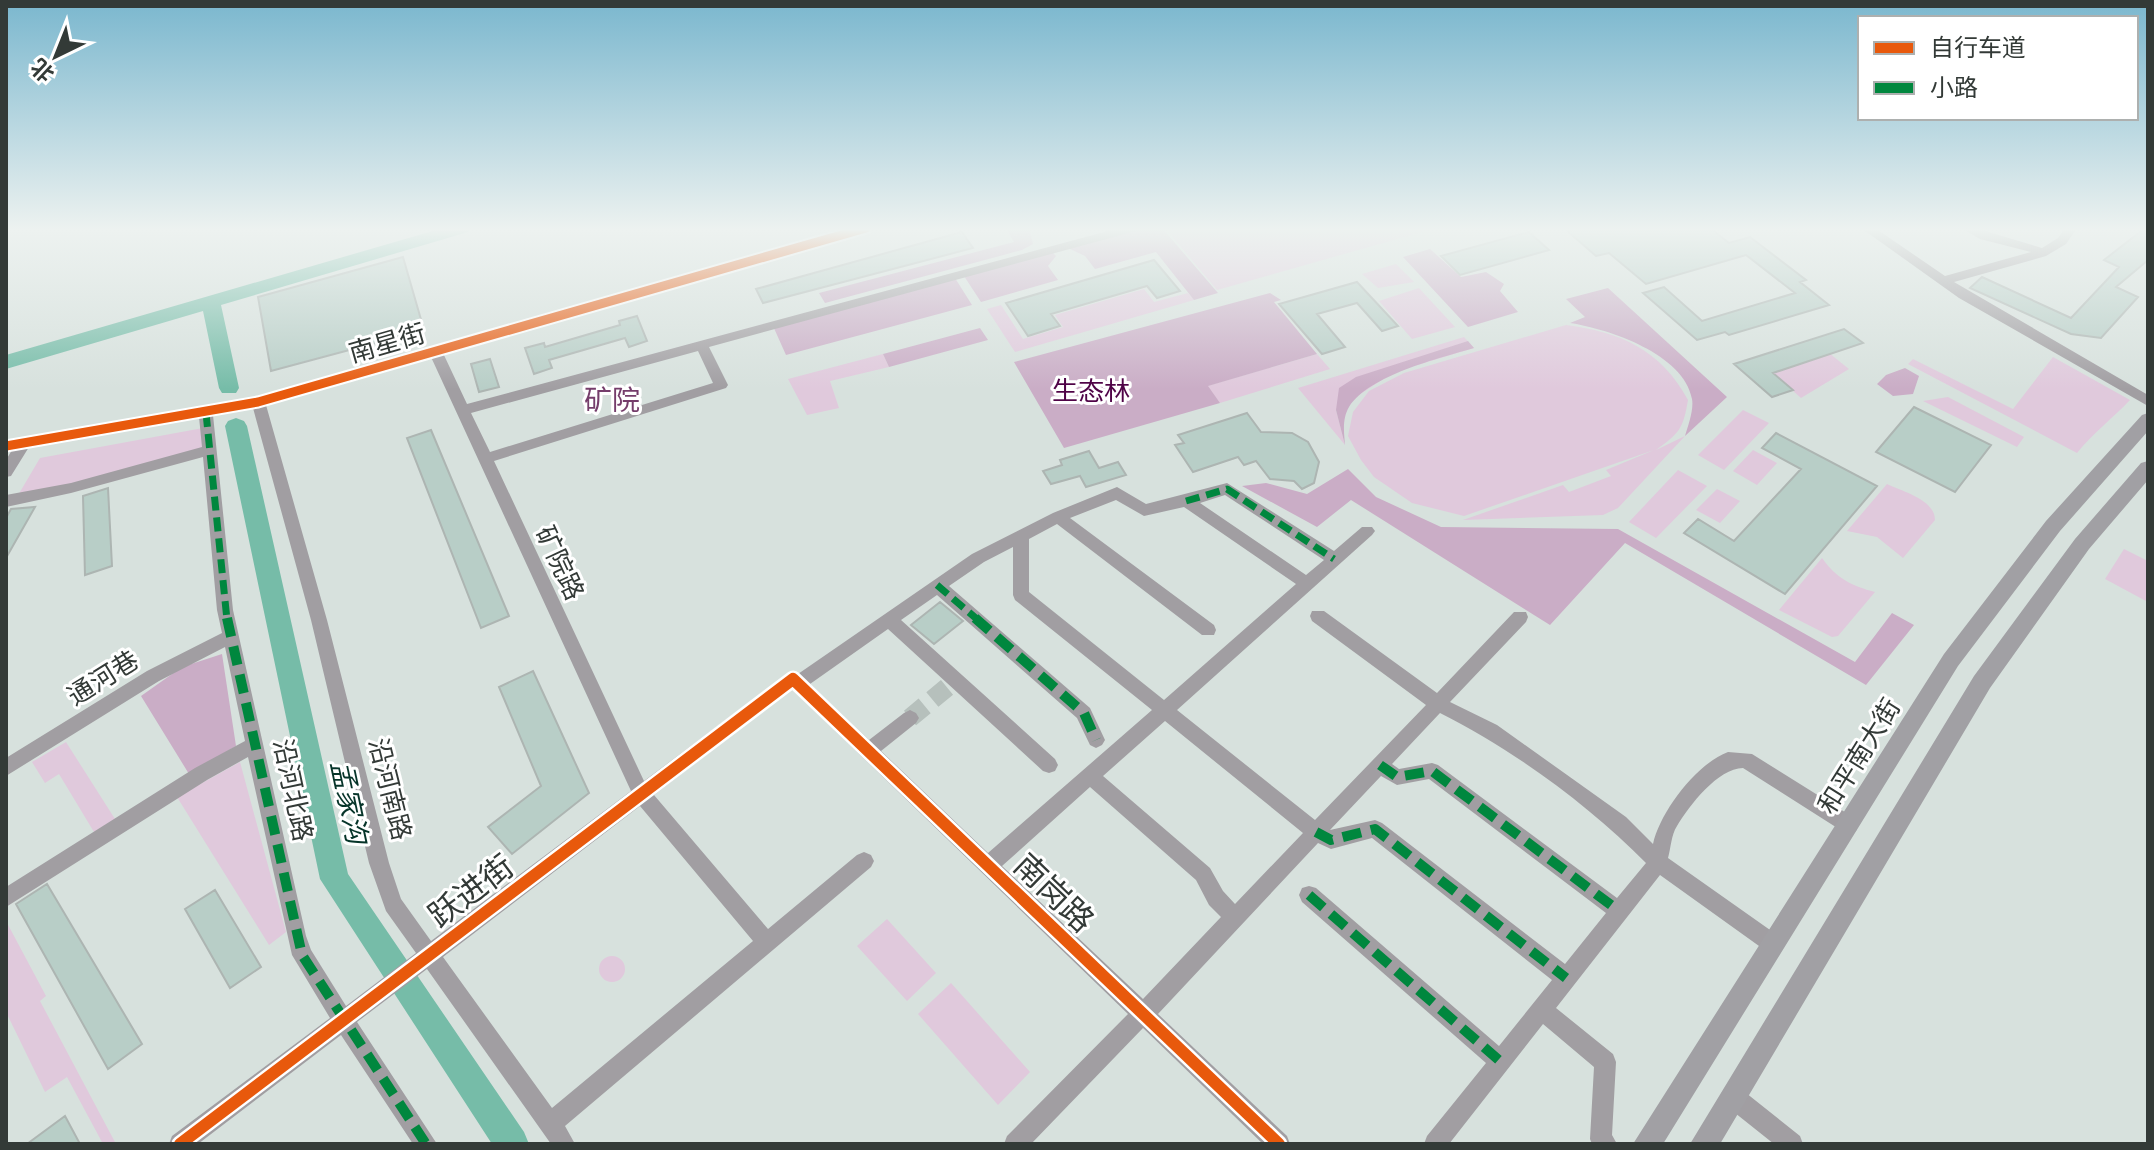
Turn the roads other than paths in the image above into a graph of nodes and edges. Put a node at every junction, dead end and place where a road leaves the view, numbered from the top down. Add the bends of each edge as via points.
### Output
1 (680, 282) edge
2 (932, 282) edge
3 (1943, 282) edge
4 (701, 344) junction
5 (436, 352) junction
6 (2148, 401) edge
7 (258, 402) junction
8 (463, 410) junction
9 (206, 413) junction
10 (2148, 419) edge
11 (24, 443) junction
12 (6, 446) edge
13 (209, 450) junction
14 (486, 458) junction
15 (2148, 468) edge
16 (6, 472) edge
17 (6, 501) edge
18 (1186, 501) junction
19 (1058, 517) junction
20 (1367, 531) dead end
21 (1021, 537) junction
22 (1334, 559) junction
23 (1306, 583) junction
24 (937, 585) junction
25 (1318, 616) dead end
26 (1520, 617) dead end
27 (889, 620) junction
28 (1208, 630) dead end
29 (230, 636) junction
30 (795, 681) junction
31 (1438, 704) junction
32 (1165, 709) junction
33 (910, 718) tunnel mouth
34 (1096, 740) dead end
35 (254, 745) junction
36 (868, 751) junction
37 (1049, 765) dead end
38 (1380, 765) junction
39 (6, 768) edge
40 (1090, 776) junction
41 (641, 794) junction
42 (1849, 825) junction
43 (1316, 832) junction
44 (864, 861) dead end
45 (1658, 862) junction
46 (988, 866) junction
47 (1309, 895) dead end
48 (6, 898) edge
49 (1619, 911) junction
50 (1235, 918) junction
51 (766, 942) junction
52 (1773, 944) junction
53 (424, 959) junction
54 (1566, 978) junction
55 (1541, 1009) junction
56 (1143, 1014) junction
57 (343, 1020) junction
58 (1500, 1061) junction
59 (1733, 1097) junction
60 (550, 1124) junction
61 (180, 1144) edge
62 (426, 1144) edge
63 (564, 1144) edge
64 (1015, 1144) edge
65 (1279, 1144) edge
66 (1435, 1144) edge
67 (1606, 1144) edge
68 (1647, 1144) edge
69 (1704, 1144) edge
70 (1792, 1144) edge

1 - 5 street, 南星街
2 - 4 street
3 - 6 street
4 - 8 street
4 - 14 street via 721,385
5 - 7 street, 南星街
5 - 8 street, 矿院路
7 - 9 street, 南星街
7 - 53 street, 沿河南路 via 379,863 393,904
8 - 14 street, 矿院路
9 - 11 street, 南星街
9 - 13 street, 沿河北路
10 - 42 main road, 和平南大街 via 2053,526 1951,660
11 - 12 street, 南星街
11 - 16 street
13 - 17 street
13 - 29 street, 沿河北路
14 - 41 street, 矿院路
15 - 59 main road via 2082,544 1982,682
18 - 19 street, 跃进街 via 1144,510 1117,493
18 - 22 street via 1227,489
18 - 23 street
19 - 21 street, 跃进街
19 - 28 street
20 - 22 street
21 - 24 street, 跃进街
21 - 32 street via 1021,595
22 - 23 street
23 - 32 street
24 - 27 street, 跃进街
24 - 34 street via 1084,713
25 - 31 street
26 - 31 street
27 - 30 street, 跃进街
27 - 37 street
29 - 35 street, 沿河北路
29 - 39 street, 通河巷 via 153,676
30 - 36 street, 南岗路
30 - 41 street, 跃进街
31 - 38 street
31 - 45 street via 1491,730 1619,823
32 - 40 street
32 - 43 street
33 - 36 street
35 - 48 street
35 - 57 street, 沿河北路 via 299,945
36 - 46 street, 南岗路
38 - 43 street
38 - 49 street via 1397,777 1432,771
40 - 46 street
40 - 50 street via 1203,874
41 - 51 street, 矿院路
41 - 53 street, 跃进街
42 - 45 street via 1746,760 1728,760 1693,789 1666,826
42 - 52 main road, 和平南大街
43 - 50 street
43 - 54 street via 1331,840 1375,829
44 - 51 street
45 - 49 street
45 - 52 street
46 - 56 street, 南岗路
47 - 58 street
49 - 54 street
50 - 56 street
51 - 60 street
52 - 68 main road, 和平南大街
53 - 57 street, 跃进街
53 - 60 street, 沿河南路
54 - 55 street
55 - 58 street
55 - 67 street via 1605,1062 1601,1139
56 - 64 street
56 - 65 street, 南岗路
57 - 61 street, 跃进街
57 - 62 street, 沿河北路
58 - 66 street
59 - 69 main road
59 - 70 street
60 - 63 street, 沿河南路

